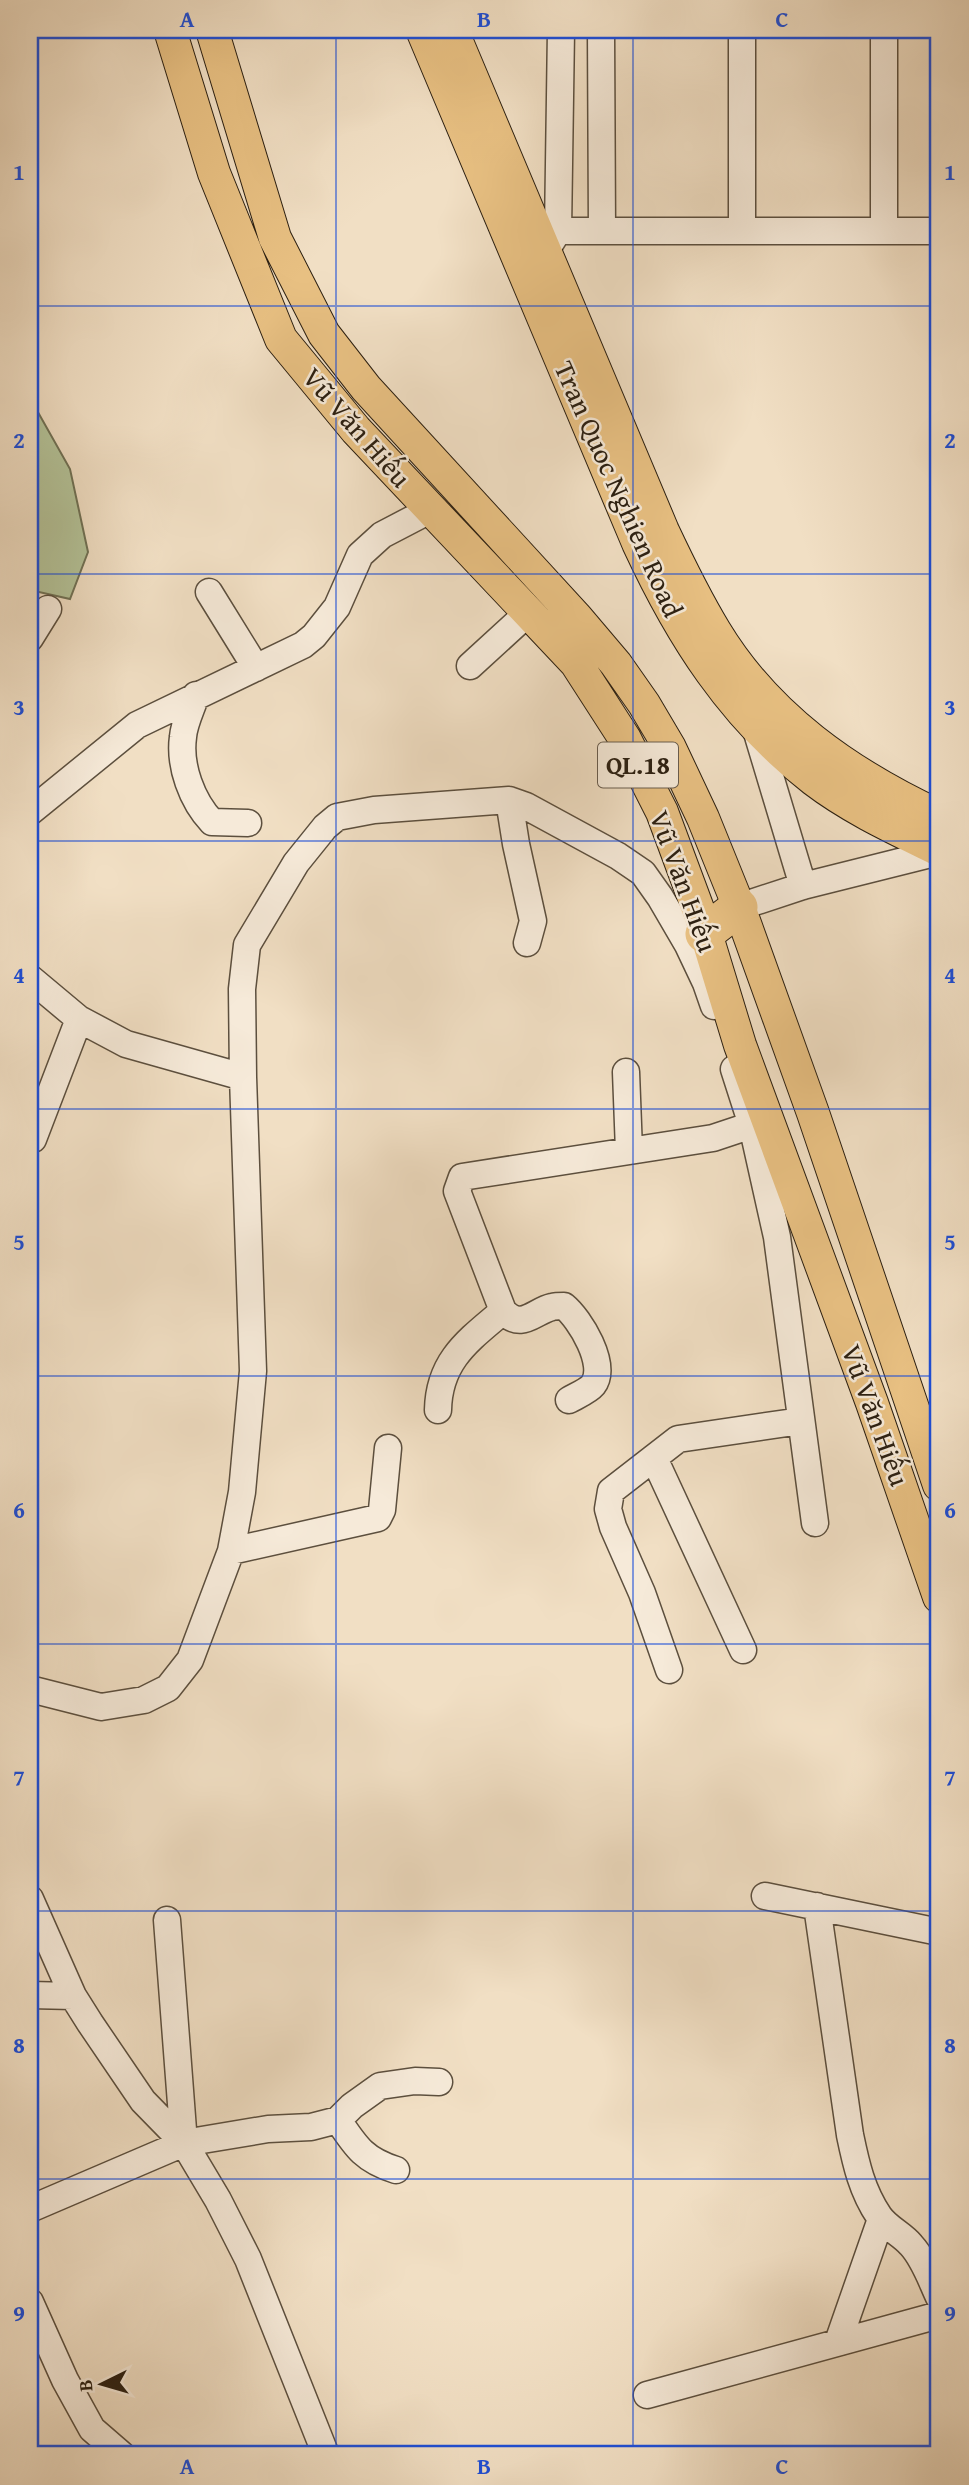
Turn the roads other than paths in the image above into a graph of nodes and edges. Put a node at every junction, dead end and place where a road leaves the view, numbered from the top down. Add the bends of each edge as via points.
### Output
1 (170, 30) edge
2 (212, 30) edge
3 (422, 30) edge
4 (452, 30) edge
5 (561, 30) edge
6 (601, 30) edge
7 (742, 30) edge
8 (884, 30) edge
9 (602, 231) junction
10 (742, 231) junction
11 (884, 231) junction
12 (939, 231) edge
13 (542, 251) junction
14 (430, 510) junction
15 (209, 592) dead end
16 (48, 609) dead end
17 (529, 612) junction
18 (30, 638) edge
19 (470, 666) dead end
20 (256, 668) junction
21 (197, 695) junction
22 (755, 726) junction
23 (509, 800) junction
24 (30, 812) edge
25 (939, 816) edge
26 (248, 822) dead end
27 (939, 851) edge
28 (803, 886) junction
29 (739, 907) junction
30 (704, 934) junction
31 (527, 943) dead end
32 (30, 978) edge
33 (79, 1018) junction
34 (734, 1047) junction
35 (626, 1072) dead end
36 (243, 1077) junction
37 (751, 1125) junction
38 (33, 1139) dead end
39 (629, 1151) junction
40 (503, 1311) junction
41 (569, 1400) dead end
42 (438, 1410) dead end
43 (801, 1421) junction
44 (388, 1448) dead end
45 (654, 1458) junction
46 (939, 1485) edge
47 (816, 1523) dead end
48 (231, 1551) junction
49 (939, 1597) edge
50 (743, 1650) dead end
51 (669, 1670) dead end
52 (30, 1689) edge
53 (765, 1896) dead end
54 (30, 1899) edge
55 (817, 1906) junction
56 (167, 1920) dead end
57 (939, 1931) edge
58 (30, 1995) edge
59 (73, 1996) junction
60 (439, 2082) dead end
61 (338, 2120) junction
62 (184, 2143) junction
63 (396, 2170) dead end
64 (30, 2209) edge
65 (881, 2219) junction
66 (939, 2297) edge
67 (30, 2302) edge
68 (939, 2315) edge
69 (838, 2342) junction
70 (647, 2395) dead end
71 (122, 2455) edge
72 (326, 2455) edge

1 - 14 main road, Vũ Văn Hiếu / QL.18 via 214,173 281,339
2 - 29 main road, Vũ Văn Hiếu / QL.18 via 275,238 324,334 366,388 616,664 670,748
3 - 13 main road, Tran Quoc Nghien Road
4 - 13 main road, Tran Quoc Nghien Road
5 - 13 street
6 - 9 street
7 - 10 street
8 - 11 street
9 - 10 street
9 - 13 street
10 - 11 street
11 - 12 street
13 - 22 main road, Tran Quoc Nghien Road via 663,596 693,648
13 - 25 main road, Tran Quoc Nghien Road via 663,531 716,633 753,682 832,756
14 - 17 main road, Vũ Văn Hiếu / QL.18
14 - 20 street via 382,535 360,555 337,607 314,636
15 - 20 street
16 - 18 street
17 - 19 street
17 - 30 main road, Vũ Văn Hiếu / QL.18 via 576,663 625,739 662,811
20 - 21 street
21 - 24 street via 137,725
21 - 26 street via 183,734 182,762 194,793 212,822
22 - 27 main road, Tran Quoc Nghien Road via 815,780
22 - 28 street
23 - 31 street via 533,922
23 - 34 street via 643,873 688,945
23 - 36 street via 353,813 337,817 325,827 296,863 247,945 242,989
27 - 28 street
28 - 29 street
29 - 30 highway
29 - 46 main road, Vũ Văn Hiếu / QL.18
30 - 34 main road, Vũ Văn Hiếu / QL.18
32 - 33 street
33 - 36 street via 126,1044
33 - 38 street
34 - 37 street
34 - 49 main road, Vũ Văn Hiếu / QL.18 via 872,1403
35 - 39 street
36 - 48 street via 253,1371 242,1492
37 - 39 street via 713,1138
37 - 43 street via 777,1237
39 - 40 street via 462,1177 457,1191
40 - 41 street via 519,1319 552,1307 564,1306 573,1313 588,1337 597,1374 593,1386
40 - 42 street via 455,1355 441,1380
43 - 45 street via 678,1439
43 - 47 street
44 - 48 street via 378,1518
45 - 50 street
45 - 51 street via 611,1491 608,1509
48 - 52 street via 190,1660 168,1688 144,1700 101,1707
53 - 55 street
54 - 59 street
55 - 57 street
55 - 65 street via 857,2172
56 - 62 street
58 - 59 street
59 - 62 street via 143,2101
60 - 61 street via 380,2086
61 - 62 street
61 - 63 street via 366,2157
62 - 64 street
62 - 72 street via 248,2259
65 - 66 street via 911,2245
65 - 69 street
67 - 71 street via 92,2429
68 - 69 street
69 - 70 street

